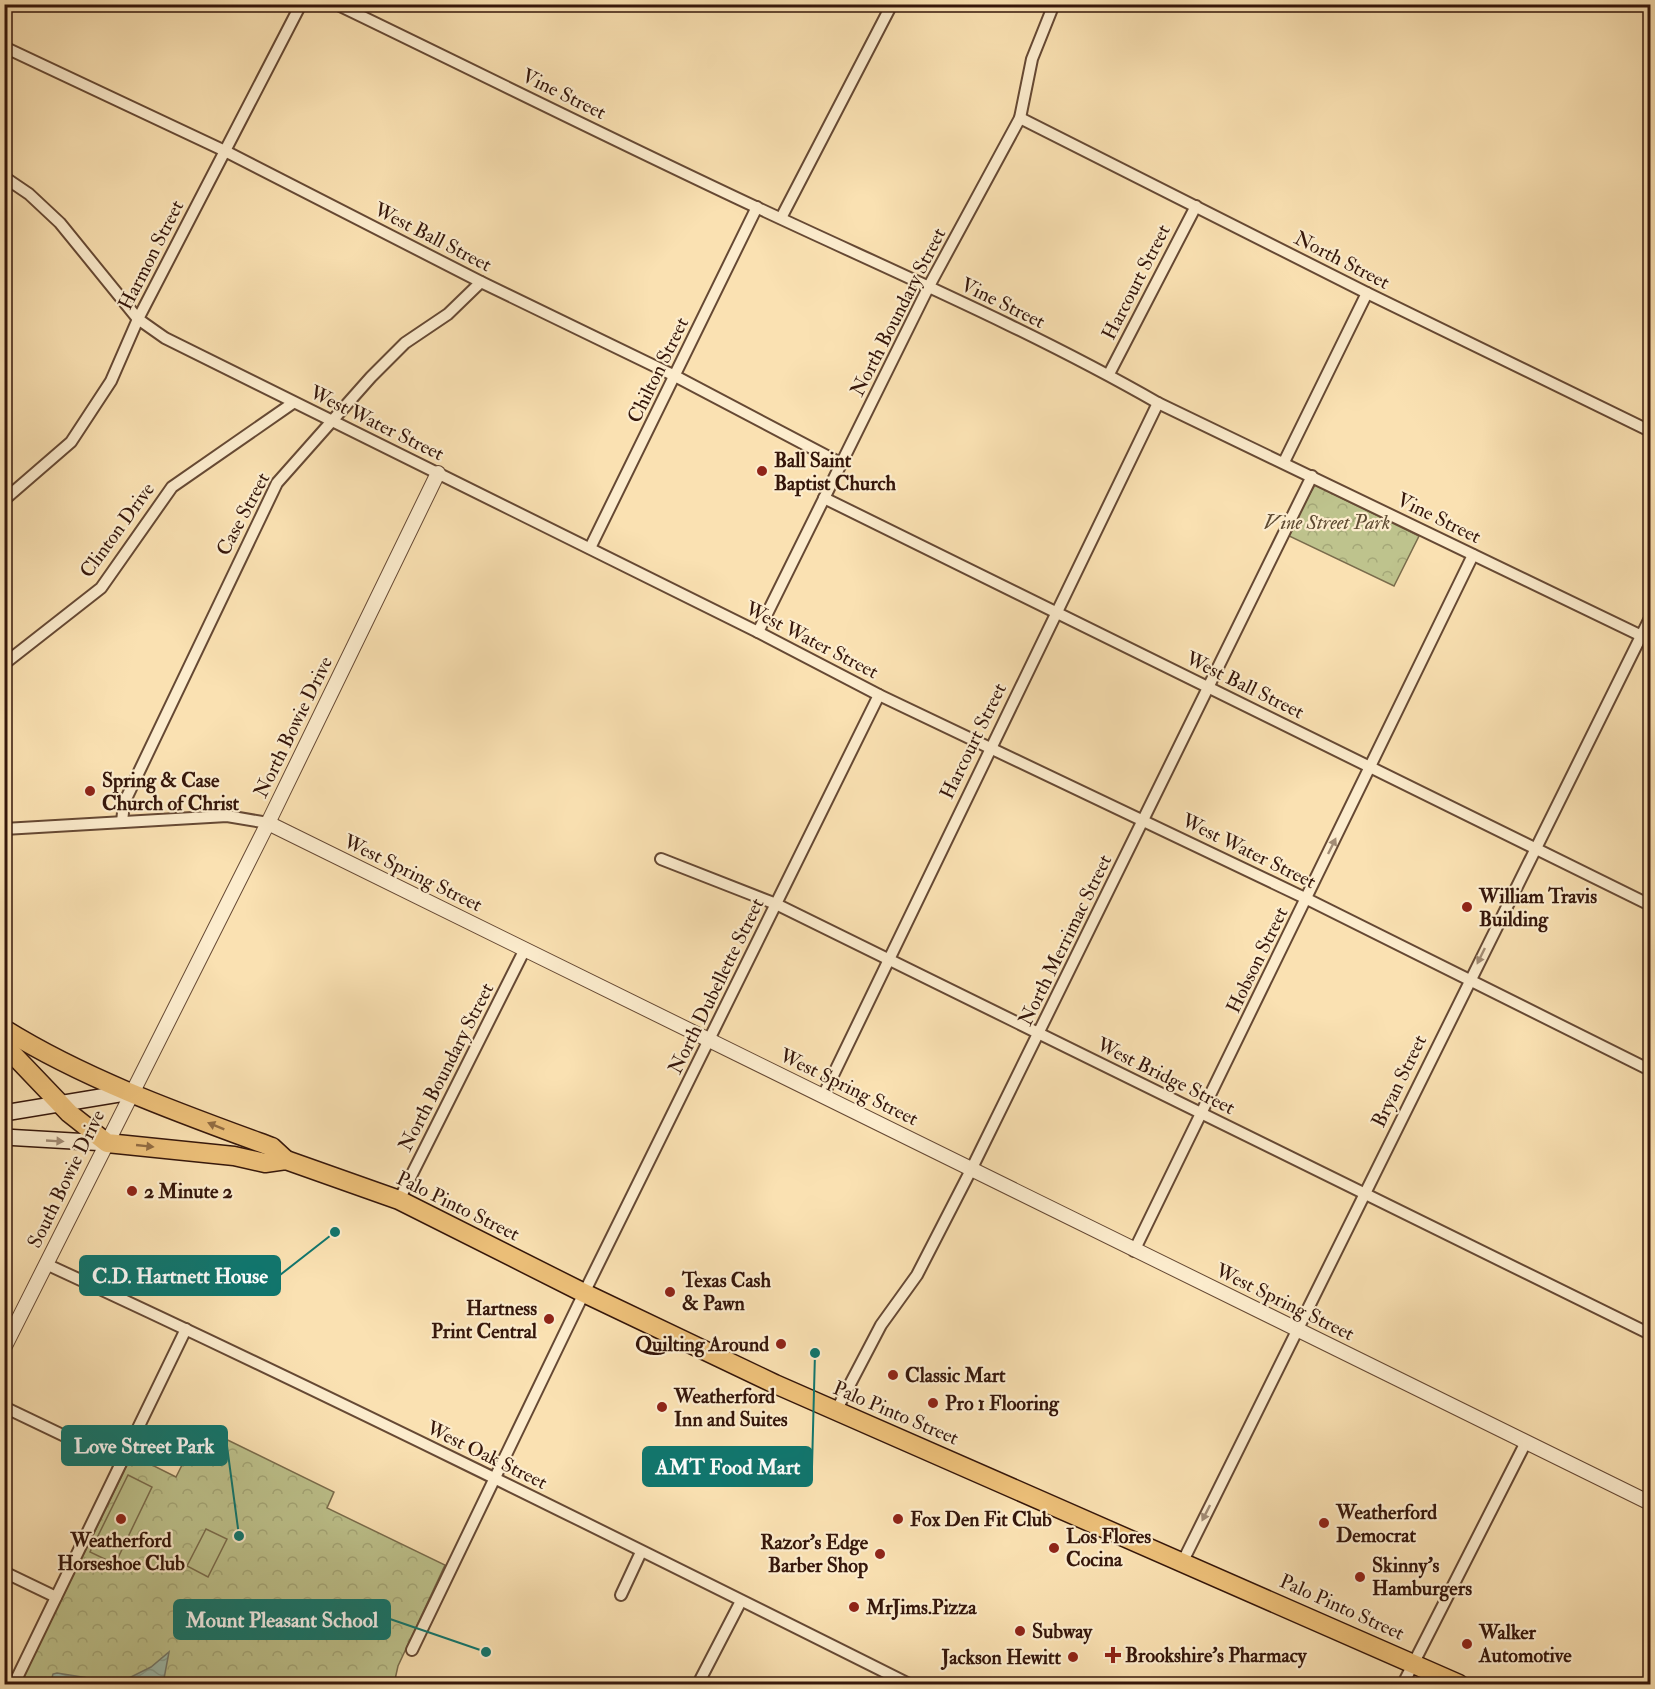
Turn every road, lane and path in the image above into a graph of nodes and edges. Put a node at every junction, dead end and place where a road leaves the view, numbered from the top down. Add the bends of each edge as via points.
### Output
1 (301, 4) edge
2 (336, 4) edge
3 (892, 4) edge
4 (1054, 4) edge
5 (4, 46) edge
6 (1020, 118) junction
7 (225, 151) junction
8 (4, 177) edge
9 (1196, 206) junction
10 (757, 207) junction
11 (781, 218) junction
12 (481, 282) junction
13 (929, 286) junction
14 (1367, 293) junction
15 (138, 319) junction
16 (1108, 374) junction
17 (675, 376) junction
18 (293, 403) junction
19 (1158, 403) junction
20 (333, 420) junction
21 (1650, 431) edge
22 (1284, 462) junction
23 (842, 464) junction
24 (438, 473) junction
25 (1312, 476) junction
26 (824, 498) junction
27 (4, 500) edge
28 (590, 548) junction
29 (1473, 555) junction
30 (1055, 612) junction
31 (1650, 618) edge
32 (758, 632) junction
33 (1646, 638) edge
34 (4, 664) edge
35 (1208, 687) junction
36 (879, 695) junction
37 (990, 748) junction
38 (1370, 767) junction
39 (1143, 821) junction
40 (122, 822) junction
41 (268, 823) junction
42 (4, 829) edge
43 (1535, 847) junction
44 (661, 859) dead end
45 (1307, 899) junction
46 (776, 904) junction
47 (1650, 905) edge
48 (525, 949) junction
49 (887, 959) junction
50 (1470, 979) junction
51 (1040, 1033) junction
52 (711, 1040) junction
53 (8, 1043) edge
54 (1650, 1070) edge
55 (131, 1092) junction
56 (823, 1096) junction
57 (61, 1104) junction
58 (4, 1113) edge
59 (1201, 1114) junction
60 (4, 1137) edge
61 (107, 1143) junction
62 (239, 1146) junction
63 (972, 1168) junction
64 (1364, 1193) junction
65 (399, 1200) junction
66 (1134, 1251) junction
67 (46, 1264) junction
68 (584, 1293) junction
69 (186, 1329) junction
70 (1298, 1330) junction
71 (1650, 1334) edge
72 (4, 1348) edge
73 (4, 1407) edge
74 (836, 1412) junction
75 (1526, 1442) junction
76 (121, 1462) junction
77 (495, 1478) junction
78 (1650, 1503) edge
79 (641, 1552) junction
80 (1183, 1561) junction
81 (4, 1572) edge
82 (621, 1595) dead end
83 (56, 1597) junction
84 (741, 1600) junction
85 (412, 1650) dead end
86 (1414, 1663) junction
87 (14, 1684) edge
88 (698, 1684) edge
89 (909, 1684) edge
90 (1403, 1684) edge
91 (1459, 1684) edge

1 - 7 street, Harmon Street
2 - 10 street, Vine Street
3 - 11 street
4 - 6 street, North Boundary Street via 1032,59
5 - 7 street, West Ball Street
6 - 9 street, North Street
6 - 13 street, North Boundary Street
7 - 12 street, West Ball Street
7 - 15 street, Harmon Street
8 - 15 street, West Water Street via 60,223
9 - 14 street, North Street
9 - 16 street, Harcourt Street
10 - 11 street, Vine Street
10 - 17 street, Chilton Street
11 - 13 street, Vine Street
12 - 17 street, West Ball Street
12 - 20 street, Case Street via 448,314 405,343
13 - 16 street, Vine Street
13 - 23 street, North Boundary Street
14 - 21 street, North Street
14 - 22 street
15 - 18 street, West Water Street via 165,338
15 - 27 street, Harmon Street via 111,381 71,441
16 - 19 street, Vine Street
17 - 23 street, West Ball Street
17 - 28 street, Chilton Street
18 - 20 street, West Water Street
18 - 34 street, Clinton Drive via 172,487 101,588
19 - 22 street, Vine Street
19 - 30 street, Harcourt Street
20 - 24 street, West Water Street
20 - 40 street, Case Street via 277,483 263,508 124,803
22 - 25 street, Vine Street
23 - 26 street, North Boundary Street
24 - 28 street, West Water Street
24 - 41 street, North Bowie Drive
25 - 29 street, Vine Street
25 - 35 street, North Merrimac Street
26 - 30 street, West Ball Street
26 - 32 street, North Boundary Street
28 - 32 street, West Water Street
29 - 33 street, Vine Street
29 - 38 street, Hobson Street
30 - 35 street, West Ball Street
30 - 37 street, Harcourt Street
31 - 33 street, Bryan Street
32 - 36 street, West Water Street
33 - 43 street, Bryan Street
35 - 38 street, West Ball Street
35 - 39 street, North Merrimac Street
36 - 37 street, West Water Street
36 - 46 street, North Dubellette Street
37 - 39 street, West Water Street
37 - 49 street, Harcourt Street
38 - 43 street, West Ball Street
45 -> 38 street, Hobson Street
39 - 45 street, West Water Street
39 - 51 street, North Merrimac Street
40 - 41 street, West Spring Street via 227,816
40 - 42 street, West Spring Street
41 - 48 street, West Spring Street
41 - 55 street, North Bowie Drive
43 - 47 street, West Ball Street
43 -> 50 street, Bryan Street
44 - 46 street, West Bridge Street
45 - 50 street, West Water Street
45 - 59 street, Hobson Street
46 - 49 street, West Bridge Street
46 - 52 street, North Dubellette Street
48 - 52 street, West Spring Street
48 - 65 street, North Boundary Street
49 - 51 street, West Bridge Street
49 - 56 street, Harcourt Street
50 - 54 street, West Water Street
50 - 64 street, Bryan Street
51 - 59 street, West Bridge Street
51 - 63 street, North Merrimac Street
52 - 56 street, West Spring Street
52 - 68 street, North Dubellette Street
53 - 55 main road, Palo Pinto Street via 45,1061 72,1066
53 - 57 main road
55 - 57 main road
55 - 61 street, South Bowie Drive
62 -> 55 main road, Palo Pinto Street
56 - 63 street, West Spring Street
57 - 58 main road
57 - 61 main road
59 - 64 street, West Bridge Street
59 - 66 street, Hobson Street
60 -> 61 main road
61 -> 62 main road, Palo Pinto Street via 183,1150
61 - 67 street, South Bowie Drive
62 - 65 main road, Palo Pinto Street via 272,1147 286,1160
63 - 66 street, West Spring Street
63 - 74 street, North Merrimac Street via 917,1275 881,1325
64 - 70 street, Bryan Street
64 - 71 street, West Bridge Street
65 - 68 main road, Palo Pinto Street
66 - 70 street, West Spring Street
67 - 69 street, West Oak Street
67 - 72 street, South Bowie Drive
68 - 74 main road, Palo Pinto Street
68 - 77 street, North Dubellette Street
69 - 76 street
69 - 77 street, West Oak Street
70 - 75 street, West Spring Street
70 -> 80 street, Bryan Street
73 - 76 street
74 - 80 main road, Palo Pinto Street
75 - 78 street, West Spring Street
75 - 86 street
76 - 83 street
77 - 79 street, West Oak Street
77 - 85 street, North Dubellette Street
79 - 82 street
79 - 84 street, West Oak Street
80 - 86 main road, Palo Pinto Street
81 - 83 street
83 - 87 street
84 - 88 street
84 - 89 street, West Oak Street
86 - 90 street
86 - 91 main road, Palo Pinto Street

